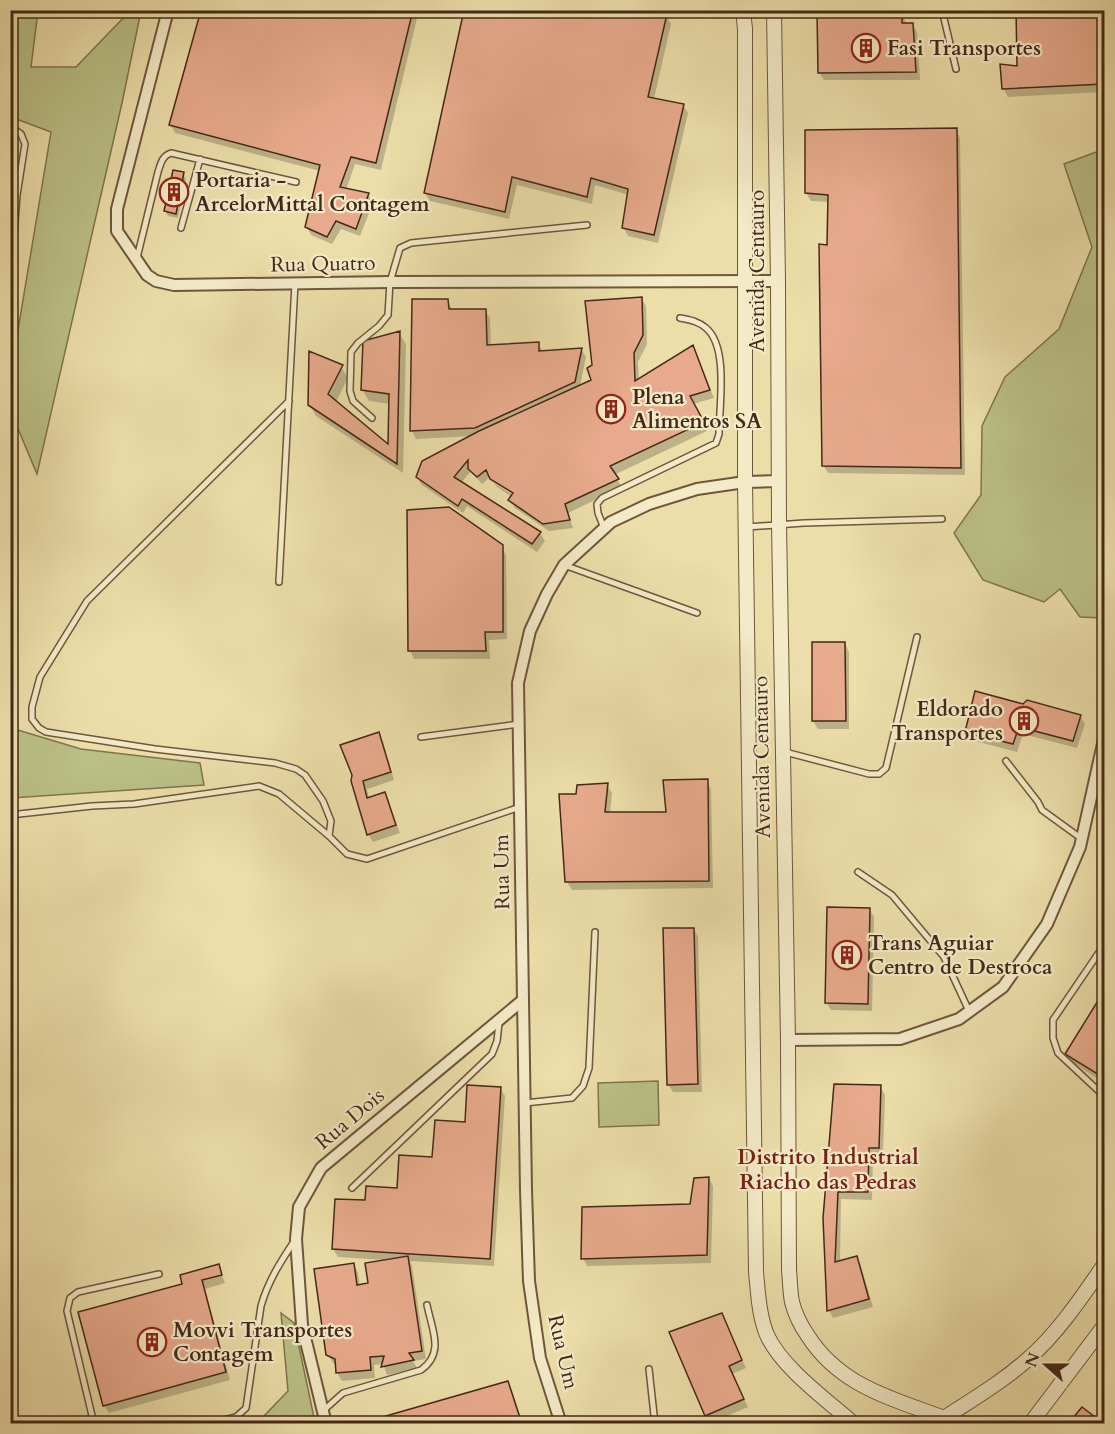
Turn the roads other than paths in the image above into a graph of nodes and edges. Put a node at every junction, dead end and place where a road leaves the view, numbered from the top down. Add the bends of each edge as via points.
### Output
1 (743, 10) edge
2 (774, 10) edge
3 (942, 10) edge
4 (167, 14) dead end
5 (956, 69) dead end
6 (10, 126) edge
7 (200, 159) junction
8 (296, 182) dead end
9 (587, 225) dead end
10 (181, 228) dead end
11 (137, 260) junction
12 (745, 281) junction
13 (778, 281) junction
14 (390, 282) junction
15 (295, 284) junction
16 (10, 288) edge
17 (680, 318) dead end
18 (289, 401) junction
19 (372, 418) dead end
20 (779, 481) junction
21 (746, 482) junction
22 (942, 519) dead end
23 (779, 525) junction
24 (747, 527) junction
25 (604, 528) junction
26 (564, 565) junction
27 (279, 582) dead end
28 (697, 613) dead end
29 (917, 638) dead end
30 (519, 724) junction
31 (421, 737) dead end
32 (1104, 739) edge
33 (783, 752) junction
34 (1006, 761) dead end
35 (520, 807) junction
36 (10, 815) edge
37 (329, 836) junction
38 (1082, 839) junction
39 (858, 872) dead end
40 (595, 932) dead end
41 (1104, 945) edge
42 (523, 1000) junction
43 (969, 1011) junction
44 (499, 1020) junction
45 (788, 1040) junction
46 (1104, 1095) edge
47 (525, 1103) junction
48 (352, 1188) dead end
49 (296, 1239) junction
50 (1104, 1266) edge
51 (159, 1274) dead end
52 (427, 1305) dead end
53 (1104, 1326) edge
54 (649, 1369) dead end
55 (323, 1411) junction
56 (944, 1422) edge
57 (94, 1424) edge
58 (208, 1424) edge
59 (326, 1424) edge
60 (561, 1424) edge
61 (655, 1424) edge
62 (854, 1424) edge
63 (1030, 1424) edge

1 - 12 street, Avenida Centauro
2 - 13 street, Avenida Centauro
3 - 5 lane
4 - 11 street, Rua Quatro via 117,209 117,231
6 - 16 lane via 21,134 25,144
7 - 8 lane
7 - 10 lane
7 - 11 lane via 171,153 162,159
9 - 14 lane via 411,243 400,248
11 - 15 street, Rua Quatro via 147,275 174,285
12 - 13 street, Rua Quatro
12 - 14 street, Rua Quatro
12 - 21 street, Avenida Centauro
13 - 20 street, Avenida Centauro
14 - 15 street, Rua Quatro
14 - 19 lane via 388,315 351,352 353,401
15 - 18 lane
17 - 25 lane via 709,329 721,357 716,443 602,498 597,504
18 - 27 lane
18 - 37 lane via 87,601 39,677 32,719 46,732 296,769 324,801 331,821
20 - 21 street, Rua Um
20 - 23 street, Avenida Centauro
21 - 24 street, Avenida Centauro
21 - 25 street, Rua Um via 697,489 649,504
22 - 23 lane
23 - 24 lane
23 - 33 street, Avenida Centauro
24 - 62 street, Avenida Centauro via 754,1182 760,1307 767,1335 789,1366
25 - 26 street, Rua Um
26 - 28 lane
26 - 30 street, Rua Um via 530,631 518,683
29 - 33 lane via 886,768 879,774
30 - 31 lane
30 - 35 street, Rua Um
32 - 38 street
33 - 45 street, Avenida Centauro
34 - 38 lane via 1042,810
35 - 37 lane via 367,859 347,854
35 - 42 street, Rua Um
36 - 37 lane via 134,804 260,786 279,794
38 - 43 street via 1047,924 1003,987
39 - 43 lane via 892,895 944,957
40 - 47 lane via 589,1068 583,1086 572,1098
41 - 46 lane via 1053,1020 1053,1038 1058,1053
42 - 44 street, Rua Dois
42 - 47 street, Rua Um
43 - 45 street via 959,1019 900,1040
44 - 48 lane via 492,1054
44 - 49 street, Rua Dois via 321,1168 299,1207
45 - 56 street, Avenida Centauro via 789,1270 792,1302 802,1327 835,1370 872,1391
47 - 60 street, Rua Um via 529,1281 540,1358
49 - 55 street, Rua Dois via 302,1325
49 - 58 lane via 263,1298 246,1408 236,1417
50 - 56 street via 1030,1357
51 - 57 lane via 78,1292 70,1298 67,1311
52 - 55 lane via 436,1354 430,1363 421,1370 343,1393
53 - 63 street
54 - 61 lane
55 - 59 street, Rua Dois

